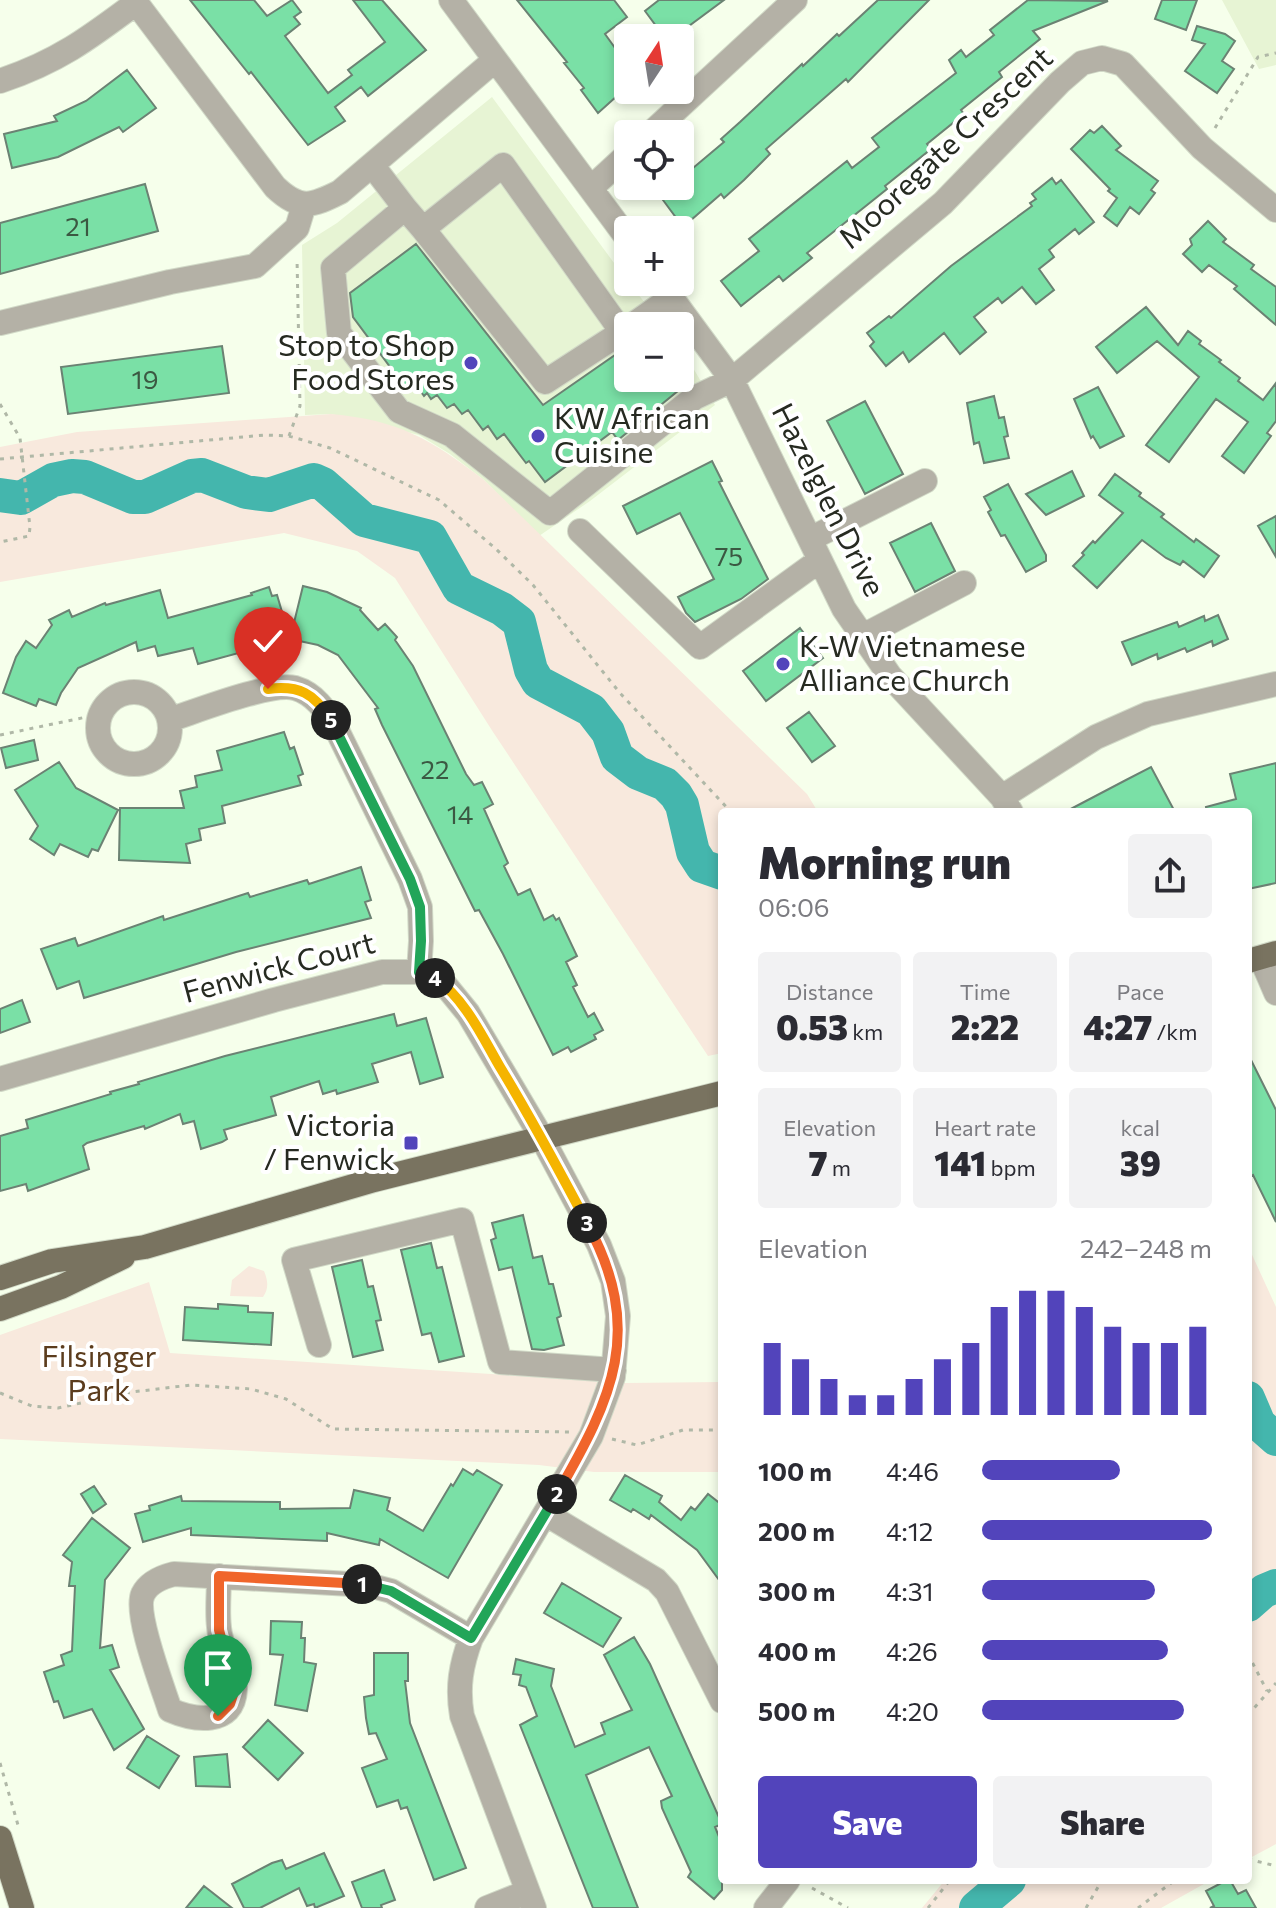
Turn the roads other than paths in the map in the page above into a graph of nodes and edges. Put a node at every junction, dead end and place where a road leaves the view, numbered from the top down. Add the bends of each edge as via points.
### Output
1 (451, 0) edge
2 (135, 2) edge
3 (786, 3) edge
4 (495, 60) junction
5 (0, 81) edge
6 (665, 120) edge
7 (372, 165) junction
8 (614, 167) edge
9 (591, 188) junction
10 (304, 205) junction
11 (405, 208) junction
12 (1276, 210) edge
13 (614, 220) edge
14 (423, 229) junction
15 (660, 296) edge
16 (670, 296) edge
17 (614, 312) edge
18 (644, 312) edge
19 (0, 323) edge
20 (614, 337) edge
21 (732, 380) junction
22 (925, 481) dead end
23 (580, 531) dead end
24 (815, 549) junction
25 (964, 583) dead end
26 (863, 636) junction
27 (1276, 684) edge
28 (169, 720) junction
29 (1006, 804) edge
30 (1262, 957) edge
31 (419, 972) junction
32 (1276, 993) edge
33 (0, 1079) edge
34 (718, 1094) edge
35 (542, 1138) junction
36 (145, 1247) junction
37 (0, 1278) edge
38 (0, 1309) edge
39 (319, 1345) dead end
40 (614, 1370) junction
41 (546, 1514) junction
42 (219, 1576) junction
43 (471, 1638) junction
44 (718, 1693) edge
45 (0, 1838) edge
46 (785, 1884) edge
47 (531, 1900) edge
48 (22, 1908) edge
49 (487, 1908) edge
50 (766, 1908) edge

1 - 4 street
2 - 5 street via 69,52
2 - 10 street via 275,187 288,200
3 - 6 street
4 - 7 street
4 - 9 street
7 - 10 street via 340,192
7 - 11 street
8 - 9 street
9 - 13 street
10 - 19 street via 297,228 255,266
11 - 14 street
11 - 21 street, Mooregate Crescent via 333,268 339,333 399,411 452,435 550,513 694,398
12 - 21 street, Mooregate Crescent via 1202,148 1123,64 1102,58 1082,63 943,203
14 - 17 street via 503,165
14 - 20 street via 545,382
15 - 18 street
16 - 21 street, Hazelglen Drive
21 - 24 street, Hazelglen Drive
22 - 24 street
23 - 24 street via 700,647
24 - 26 street, Hazelglen Drive
25 - 26 street
26 - 29 street, Hazelglen Drive via 890,676
27 - 29 street via 1148,714 1096,737
28 - 28 street via 161,705 143,693 120,695 101,714 101,744 121,762 138,764 156,757 168,743
28 - 31 street via 287,687 323,706 410,879 420,907
30 - 32 street
31 - 33 street, Fenwick Court via 382,972
31 - 35 street, Fenwick Court via 446,986 468,1013
34 - 35 main road
35 - 36 main road
35 - 40 street, Fenwick Court via 613,1281 618,1316
36 - 37 main road via 52,1261
36 - 38 main road
39 - 40 street via 294,1260 462,1220 500,1362
40 - 41 street, Fenwick Court via 591,1436
41 - 43 street, Fenwick Court
41 - 44 street via 656,1580
42 - 42 street via 174,1574 158,1578 143,1594 140,1613 170,1710 191,1719 218,1716 235,1689 219,1630
42 - 43 street via 368,1585 391,1591
43 - 47 street, Fenwick Court via 461,1667 462,1716
45 - 48 main road
46 - 50 street
47 - 49 street

